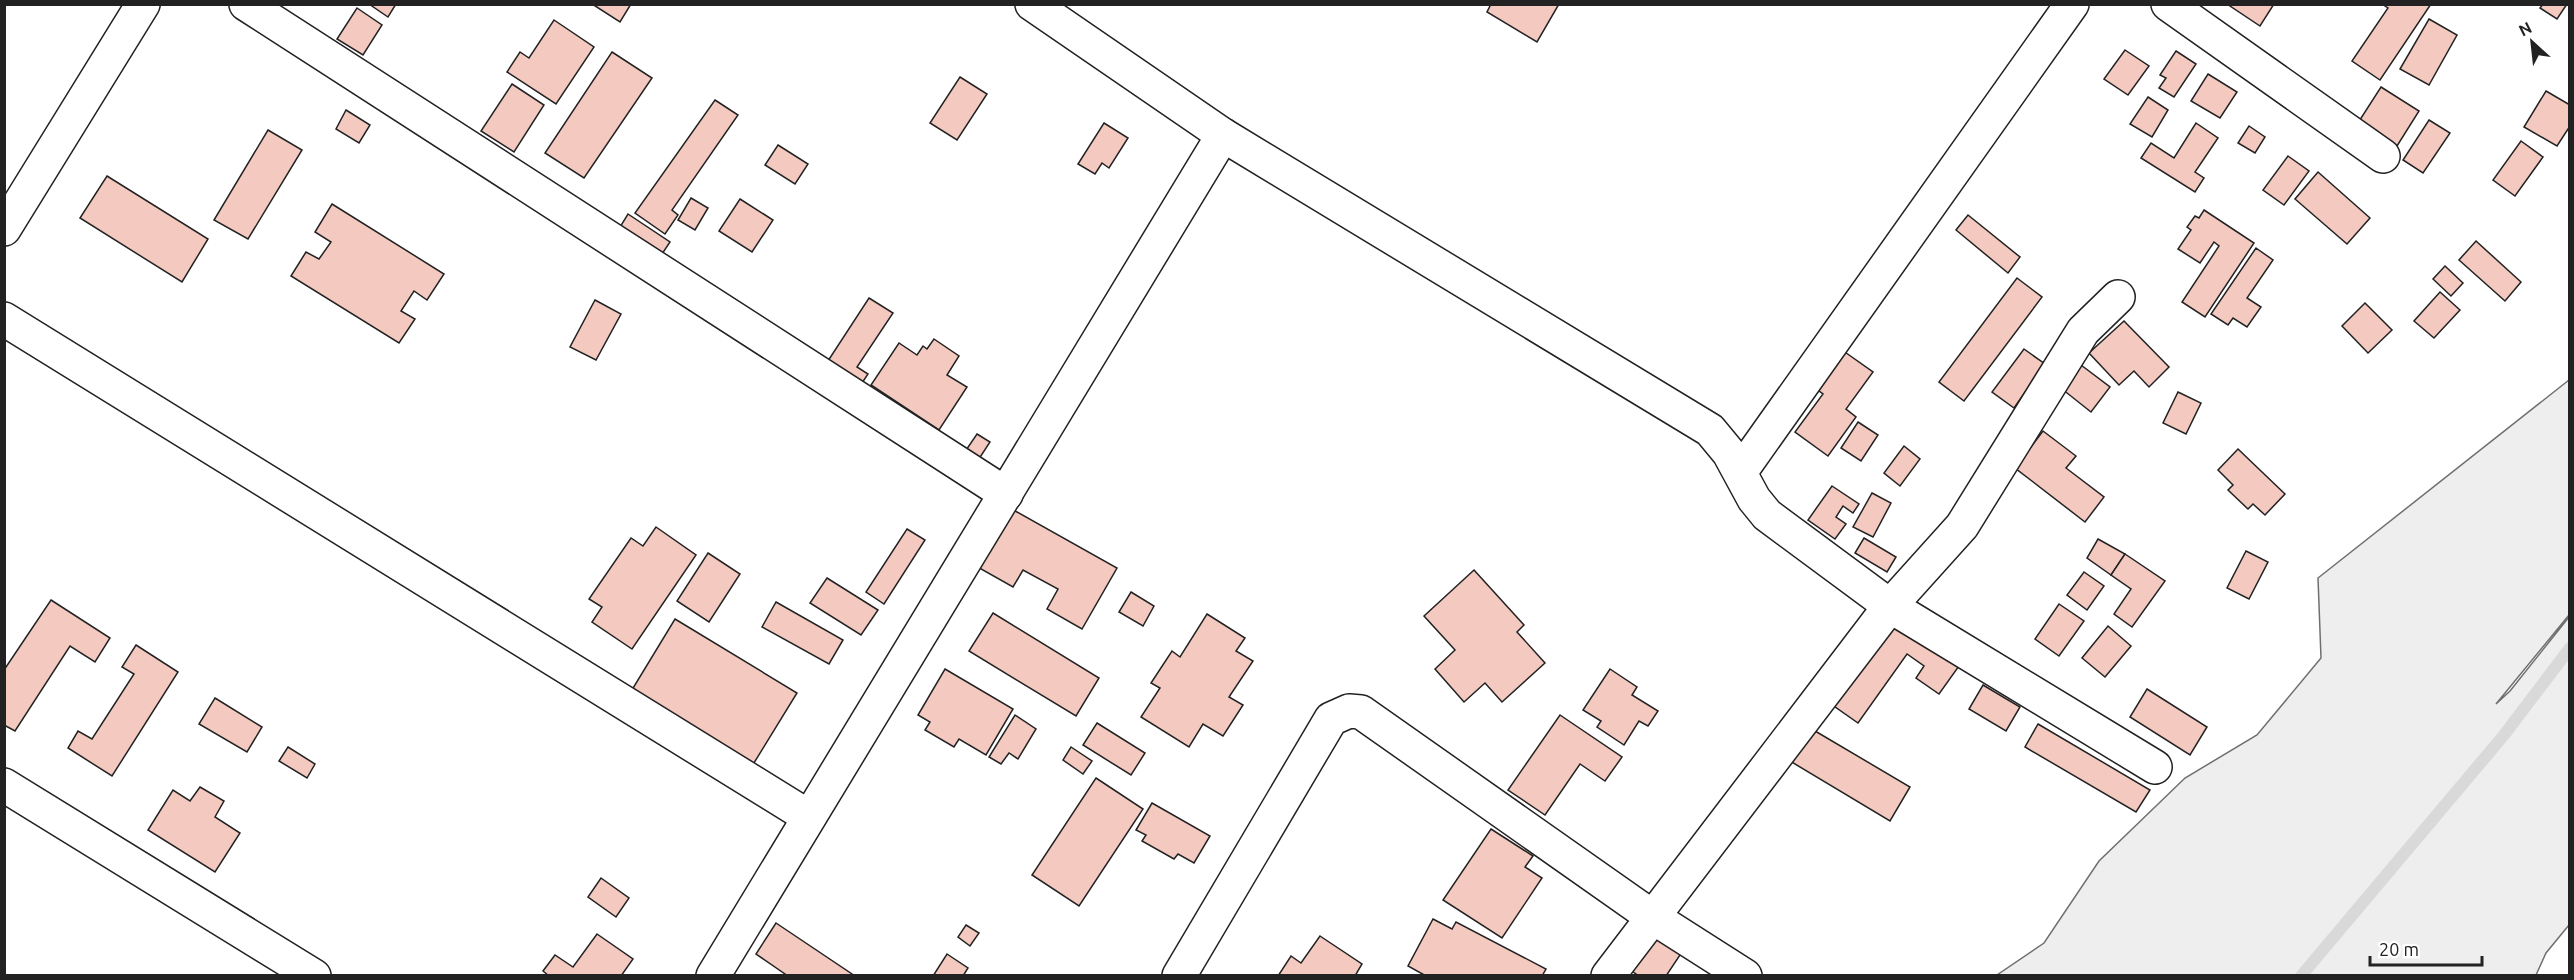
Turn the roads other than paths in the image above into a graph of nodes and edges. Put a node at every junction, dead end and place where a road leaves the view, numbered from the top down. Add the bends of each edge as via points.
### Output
1 (143, 4) edge
2 (246, 4) edge
3 (1032, 4) edge
4 (2072, 4) edge
5 (2168, 4) edge
6 (1223, 135) junction
7 (2384, 156) dead end
8 (4, 229) edge
9 (2118, 297) dead end
10 (4, 319) edge
11 (1742, 471) junction
12 (1006, 494) junction
13 (1890, 606) junction
14 (2155, 767) dead end
15 (4, 785) edge
16 (809, 817) junction
17 (1651, 916) junction
18 (314, 975) edge
19 (713, 975) edge
20 (1179, 975) edge
21 (1608, 975) edge
22 (1745, 975) edge

1 - 8 street
2 - 12 street
3 - 6 street
4 - 11 street
5 - 7 street
6 - 11 street via 1710,430
6 - 12 street
9 - 13 street via 2083,332 1962,526
10 - 16 street
11 - 13 street via 1754,499 1767,515
12 - 16 street
13 - 14 street
13 - 17 street
15 - 18 street
16 - 19 street
17 - 20 street via 1362,711 1348,711 1331,719
17 - 21 street
17 - 22 street

